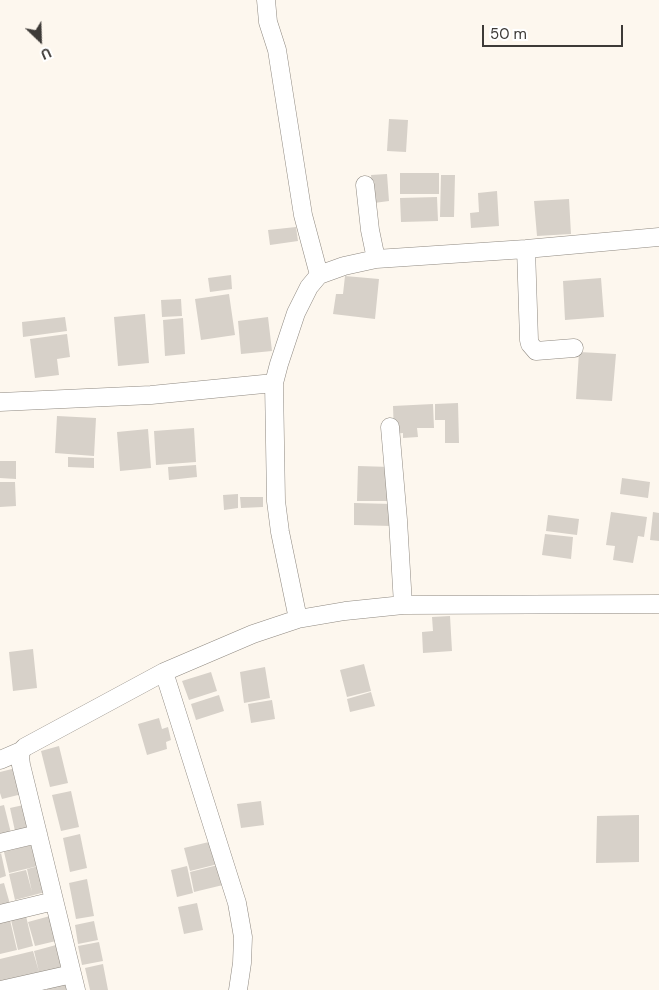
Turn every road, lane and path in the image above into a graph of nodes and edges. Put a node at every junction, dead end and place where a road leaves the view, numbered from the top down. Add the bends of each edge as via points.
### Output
1 (266, 0) edge
2 (366, 185) dead end
3 (659, 238) edge
4 (526, 249) junction
5 (376, 259) junction
6 (319, 275) junction
7 (574, 348) dead end
8 (274, 383) junction
9 (0, 402) edge
10 (390, 427) dead end
11 (659, 604) edge
12 (402, 605) junction
13 (298, 619) junction
14 (164, 672) junction
15 (21, 751) junction
16 (0, 760) edge
17 (38, 834) junction
18 (0, 843) edge
19 (54, 901) junction
20 (0, 914) edge
21 (74, 982) edge
22 (1, 990) edge
23 (238, 990) edge

1 - 6 street via 303,216
2 - 5 street
3 - 4 street
4 - 5 street
4 - 7 street via 528,340 536,351
5 - 6 street
6 - 8 street via 296,313
8 - 9 street via 151,395
8 - 13 street via 276,501
10 - 12 street
11 - 12 street
12 - 13 street
13 - 14 street via 253,634
14 - 15 street
14 - 23 street via 237,903 243,937
15 - 16 street
15 - 17 street via 21,765
17 - 18 street
17 - 19 street
19 - 20 street
19 - 21 street
21 - 22 street

